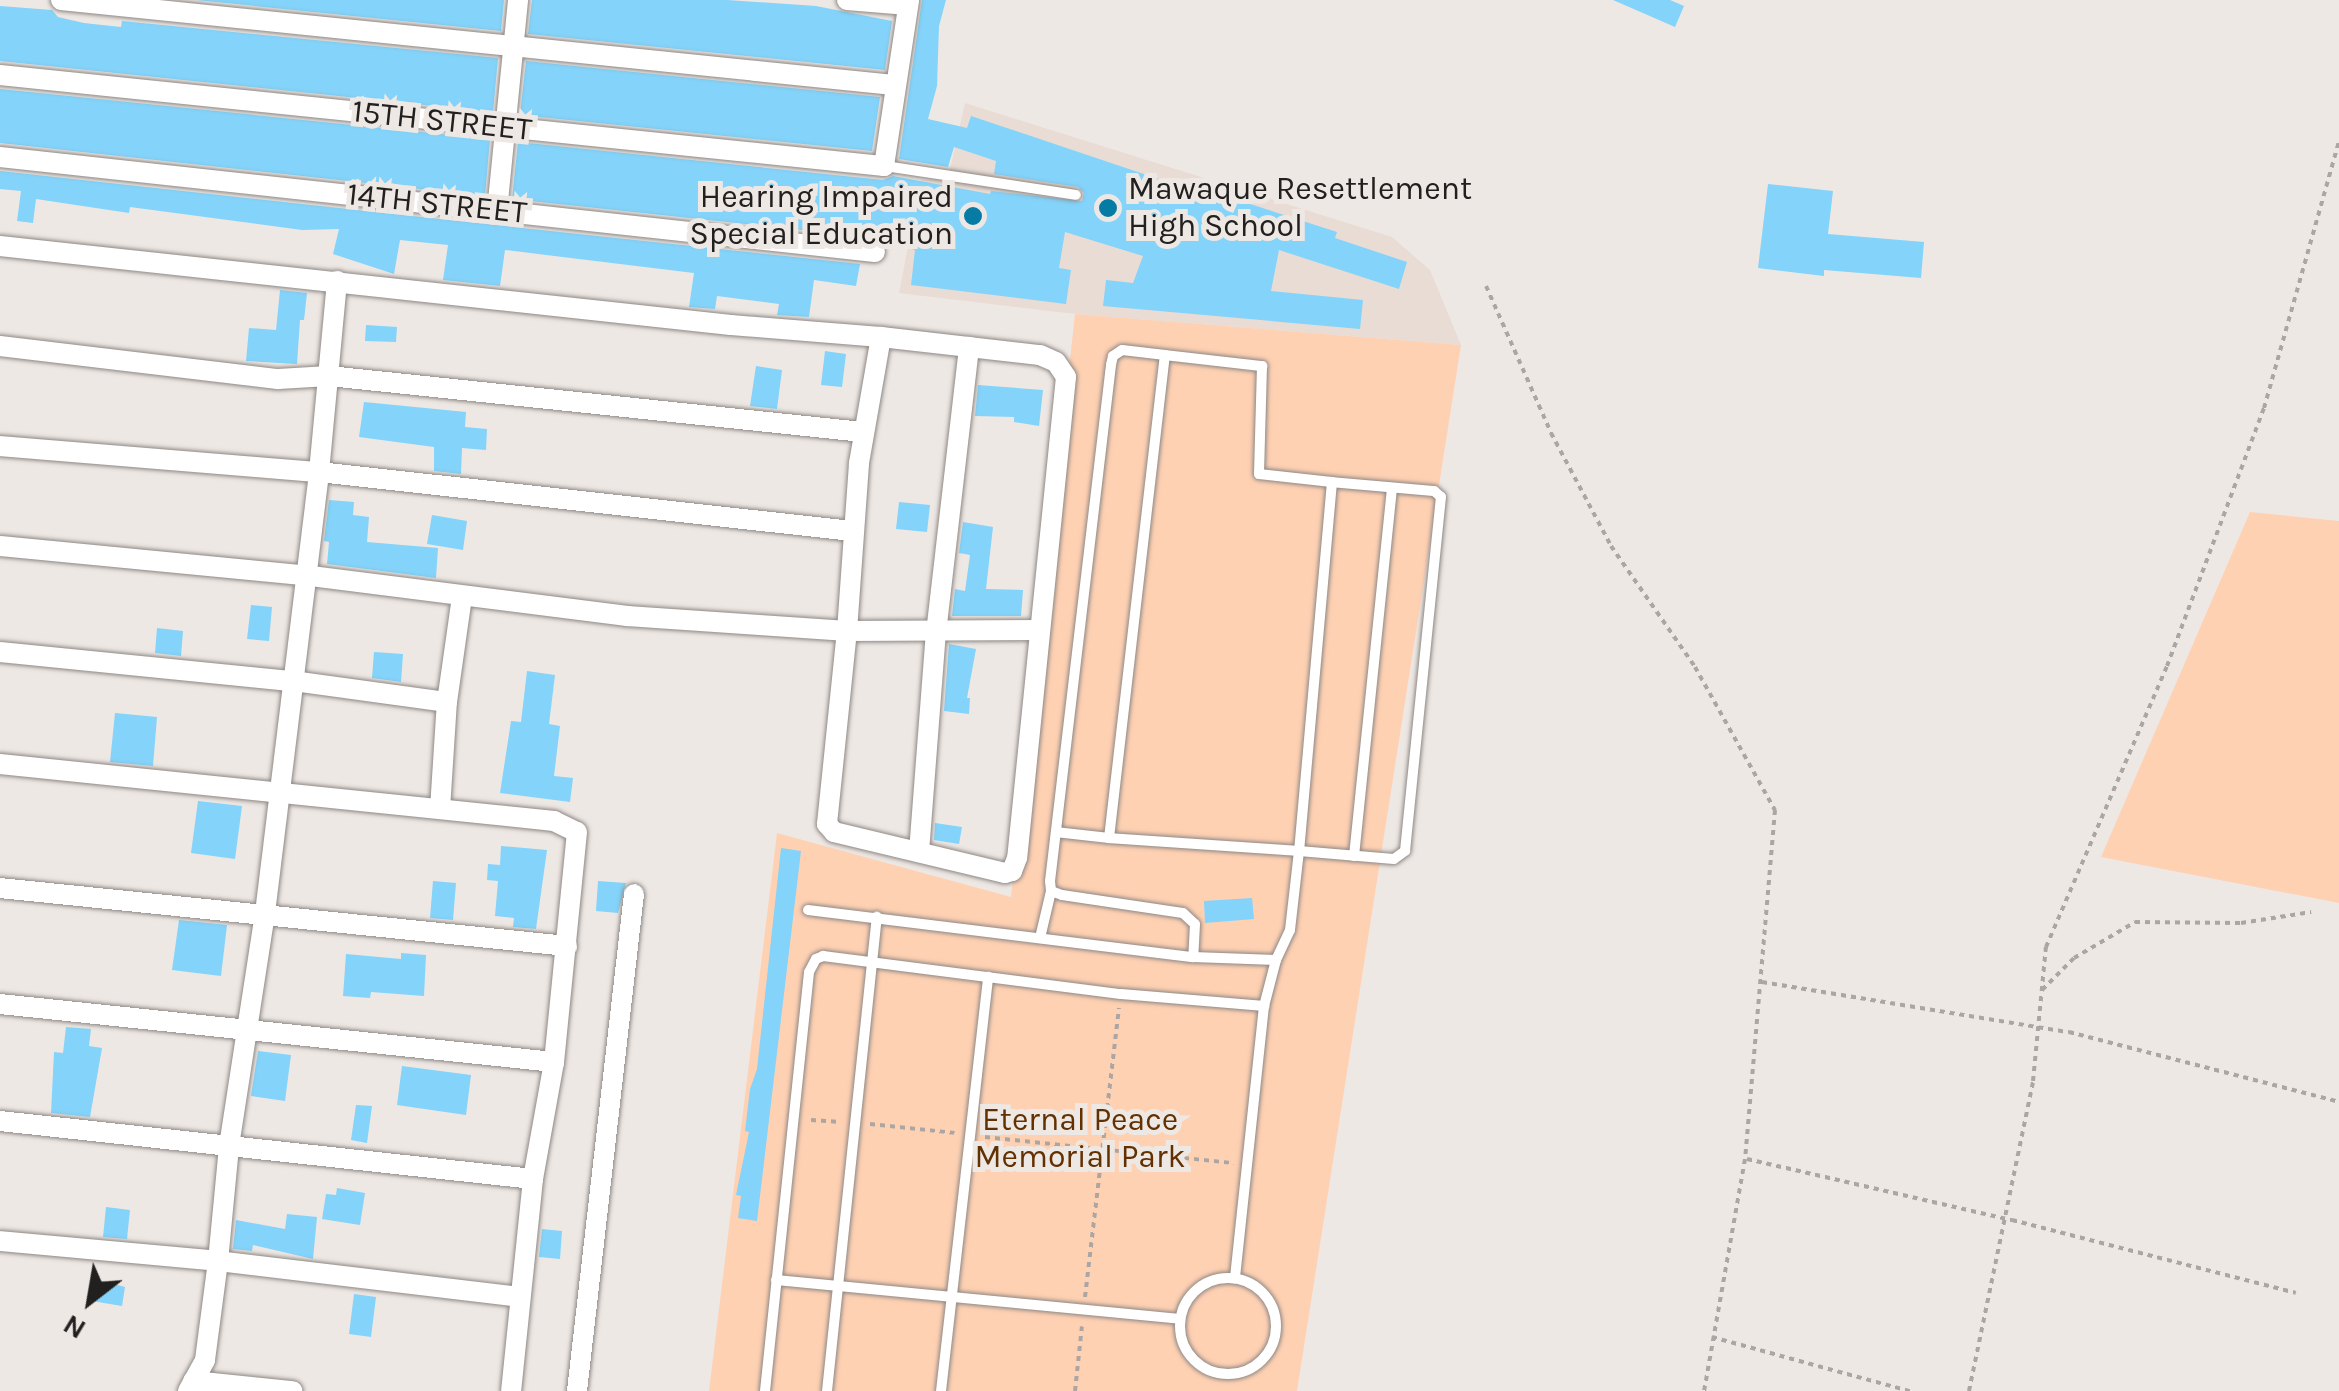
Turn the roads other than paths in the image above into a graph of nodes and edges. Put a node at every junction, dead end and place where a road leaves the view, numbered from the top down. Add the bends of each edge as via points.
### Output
1 (60, 0) edge
2 (518, 0) edge
3 (846, 0) edge
4 (908, 2) edge
5 (512, 50) junction
6 (0, 75) edge
7 (894, 85) junction
8 (504, 127) junction
9 (0, 157) edge
10 (884, 166) junction
11 (1076, 194) dead end
12 (498, 211) junction
13 (0, 246) edge
14 (875, 252) dead end
15 (337, 281) junction
16 (881, 336) junction
17 (0, 346) edge
18 (968, 347) junction
19 (1166, 355) junction
20 (329, 376) junction
21 (863, 432) junction
22 (0, 446) edge
23 (318, 472) junction
24 (1332, 482) junction
25 (1392, 488) junction
26 (852, 531) junction
27 (0, 546) edge
28 (303, 575) junction
29 (462, 597) junction
30 (1039, 630) junction
31 (847, 631) junction
32 (936, 633) junction
33 (0, 652) edge
34 (293, 681) junction
35 (447, 702) junction
36 (0, 764) edge
37 (278, 795) junction
38 (440, 809) junction
39 (1056, 832) junction
40 (1110, 838) junction
41 (919, 852) junction
42 (1299, 852) junction
43 (1354, 856) junction
44 (0, 888) edge
45 (1051, 890) junction
46 (634, 894) dead end
47 (808, 910) dead end
48 (265, 913) junction
49 (876, 917) junction
50 (1040, 938) junction
51 (567, 946) junction
52 (1193, 957) junction
53 (1276, 960) junction
54 (872, 961) junction
55 (988, 977) junction
56 (0, 1004) edge
57 (1264, 1006) junction
58 (248, 1030) junction
59 (554, 1062) junction
60 (0, 1121) edge
61 (229, 1146) junction
62 (533, 1179) junction
63 (0, 1241) edge
64 (218, 1261) junction
65 (1235, 1278) junction
66 (776, 1280) junction
67 (837, 1285) junction
68 (518, 1297) junction
69 (952, 1298) junction
70 (1180, 1320) junction
71 (205, 1360) junction
72 (1221, 1374) junction
73 (190, 1386) edge
74 (220, 1388) edge
75 (292, 1391) edge
76 (511, 1391) edge
77 (576, 1391) edge
78 (765, 1391) edge
79 (827, 1391) edge
80 (941, 1391) edge
81 (1220, 1391) edge

1 - 5 street
2 - 5 street
3 - 4 street
4 - 7 street
5 - 7 street
5 - 8 street
6 - 8 street, 15TH STREET
7 - 10 street
8 - 10 street, 15TH STREET
8 - 12 street
9 - 12 street, 14TH STREET
10 - 11 lane
12 - 14 street, 14TH STREET
13 - 15 street
15 - 16 street
15 - 20 street
16 - 18 street
16 - 21 street
17 - 20 street via 278,379
18 - 30 street via 1040,354 1066,377
18 - 32 street
19 - 24 lane via 1262,366 1259,474
19 - 39 lane via 1122,350 1113,356
19 - 40 lane
20 - 21 street
20 - 23 street
21 - 26 street
22 - 23 street
23 - 26 street
23 - 28 street
24 - 25 lane
24 - 42 lane
25 - 43 lane
25 - 43 lane via 1434,491 1441,498 1405,851 1394,859
26 - 31 street
27 - 28 street
28 - 29 street
28 - 34 street
29 - 31 street
29 - 35 street
30 - 32 street
30 - 41 street via 1012,871
31 - 32 street
31 - 41 street via 827,824 834,832
32 - 41 street
33 - 34 street
34 - 35 street
34 - 37 street
35 - 38 street
36 - 37 street
37 - 38 street
37 - 48 street
38 - 51 street via 554,821 577,832
39 - 40 lane
39 - 45 lane
40 - 42 lane
42 - 43 lane
42 - 53 lane via 1290,930
44 - 48 street
45 - 50 lane
45 - 52 lane via 1183,913 1195,924
46 - 77 street
47 - 49 lane
48 - 51 street
48 - 58 street
49 - 50 lane
49 - 54 lane
50 - 52 lane
51 - 59 street
52 - 53 lane
53 - 57 lane
54 - 55 lane
54 - 66 lane via 823,956 811,965
54 - 67 lane
55 - 57 lane
55 - 69 lane
56 - 58 street
57 - 65 lane
58 - 59 street
58 - 61 street
59 - 62 street
60 - 61 street
61 - 62 street
61 - 64 street
62 - 68 street
63 - 64 street
64 - 68 street
64 - 71 street
65 - 70 lane via 1210,1281 1190,1296
65 - 72 lane via 1258,1288 1273,1308 1276,1334 1266,1356 1246,1372
66 - 67 lane
66 - 78 lane
67 - 69 lane
67 - 79 lane
68 - 76 street
69 - 70 lane
69 - 80 lane
70 - 72 lane via 1183,1344 1198,1364
71 - 73 street
71 - 74 street
72 - 81 lane
73 - 74 street
74 - 75 street

